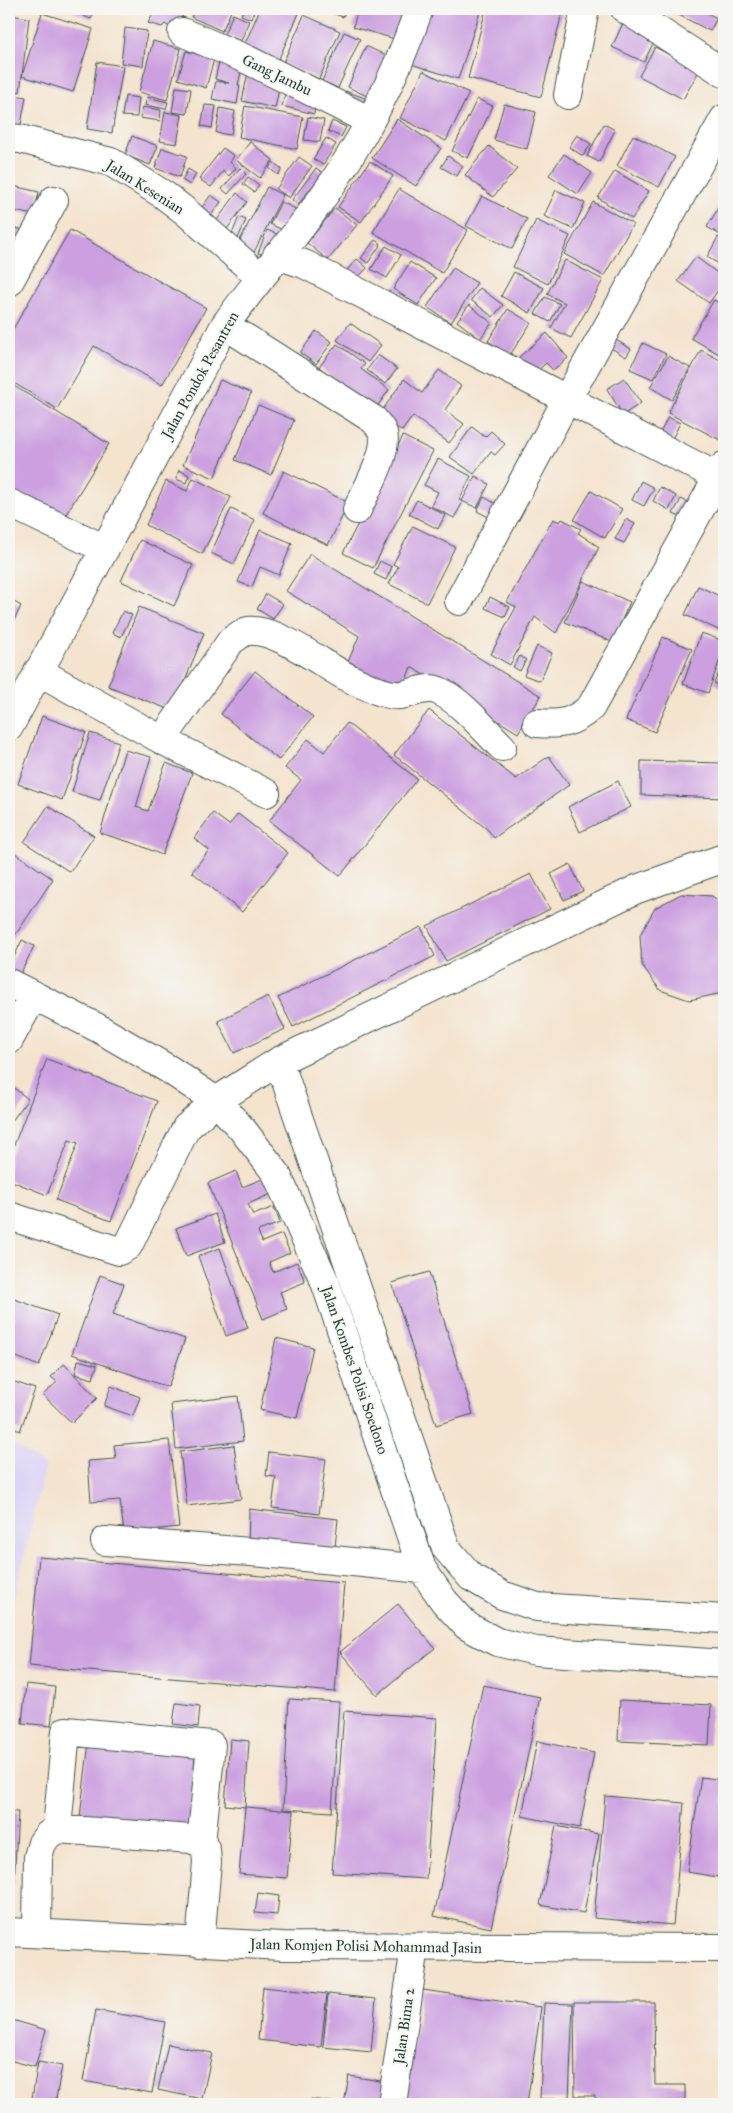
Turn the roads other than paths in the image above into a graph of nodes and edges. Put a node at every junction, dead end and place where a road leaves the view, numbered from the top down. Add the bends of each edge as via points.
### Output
1 (419, 9) edge
2 (585, 9) edge
3 (625, 9) edge
4 (182, 32) dead end
5 (724, 73) edge
6 (568, 94) dead end
7 (724, 119) edge
8 (370, 121) junction
9 (9, 138) edge
10 (54, 200) dead end
11 (277, 255) junction
12 (260, 277) junction
13 (9, 282) edge
14 (225, 326) junction
15 (566, 399) junction
16 (721, 472) edge
17 (9, 502) edge
18 (357, 510) dead end
19 (105, 549) junction
20 (459, 601) dead end
21 (38, 671) junction
22 (538, 723) dead end
23 (9, 727) edge
24 (162, 740) junction
25 (502, 746) dead end
26 (266, 793) dead end
27 (724, 858) edge
28 (9, 983) edge
29 (34, 994) junction
30 (9, 1040) edge
31 (279, 1061) junction
32 (216, 1101) junction
33 (9, 1216) edge
34 (105, 1541) dead end
35 (422, 1569) junction
36 (724, 1619) edge
37 (724, 1664) edge
38 (57, 1828) junction
39 (202, 1843) junction
40 (9, 1932) edge
41 (37, 1933) junction
42 (200, 1943) junction
43 (415, 1947) junction
44 (724, 1948) edge
45 (392, 2104) edge

1 - 8 street, Jalan Pondok Pesantren via 400,60
2 - 6 street
3 - 5 street
4 - 8 street, Gang Jambu via 248,60
7 - 15 street
8 - 11 street, Jalan Pondok Pesantren via 318,205
9 - 12 street, Jalan Kesenian via 111,162 185,210
10 - 13 street
11 - 12 street, Jalan Pondok Pesantren
11 - 15 street via 304,264
12 - 14 street, Jalan Pondok Pesantren
14 - 18 street via 374,420 383,432 383,446 376,470
14 - 19 street, Jalan Pondok Pesantren
15 - 16 street
15 - 20 street
16 - 22 street via 591,707 578,719 556,725
17 - 19 street
19 - 21 street, Jalan Pondok Pesantren
21 - 23 street, Jalan Pondok Pesantren
21 - 24 street
24 - 25 street via 231,641 245,631 277,637 380,692 407,695 426,689 438,690
24 - 26 street
27 - 31 street via 637,888
28 - 29 street, Jalan Kombes Polisi Soedono
29 - 30 street
29 - 32 street, Jalan Kombes Polisi Soedono via 106,1032
31 - 32 street
31 - 36 street via 446,1548 471,1577 502,1595 537,1607
32 - 33 street via 186,1128 128,1246 119,1251
32 - 35 street, Jalan Kombes Polisi Soedono via 276,1173 296,1214 325,1282
34 - 35 street
35 - 37 street, Jalan Kombes Polisi Soedono via 467,1626 497,1642 536,1651
38 - 39 street via 191,1839
38 - 39 street via 66,1731 211,1745
38 - 41 street via 42,1843 38,1857
39 - 42 street via 207,1862
40 - 41 street, Jalan Komjen Polisi Mohammad Jasin
41 - 42 street, Jalan Komjen Polisi Mohammad Jasin
42 - 43 street, Jalan Komjen Polisi Mohammad Jasin
43 - 44 street, Jalan Komjen Polisi Mohammad Jasin
43 - 45 street, Jalan Bima 2

